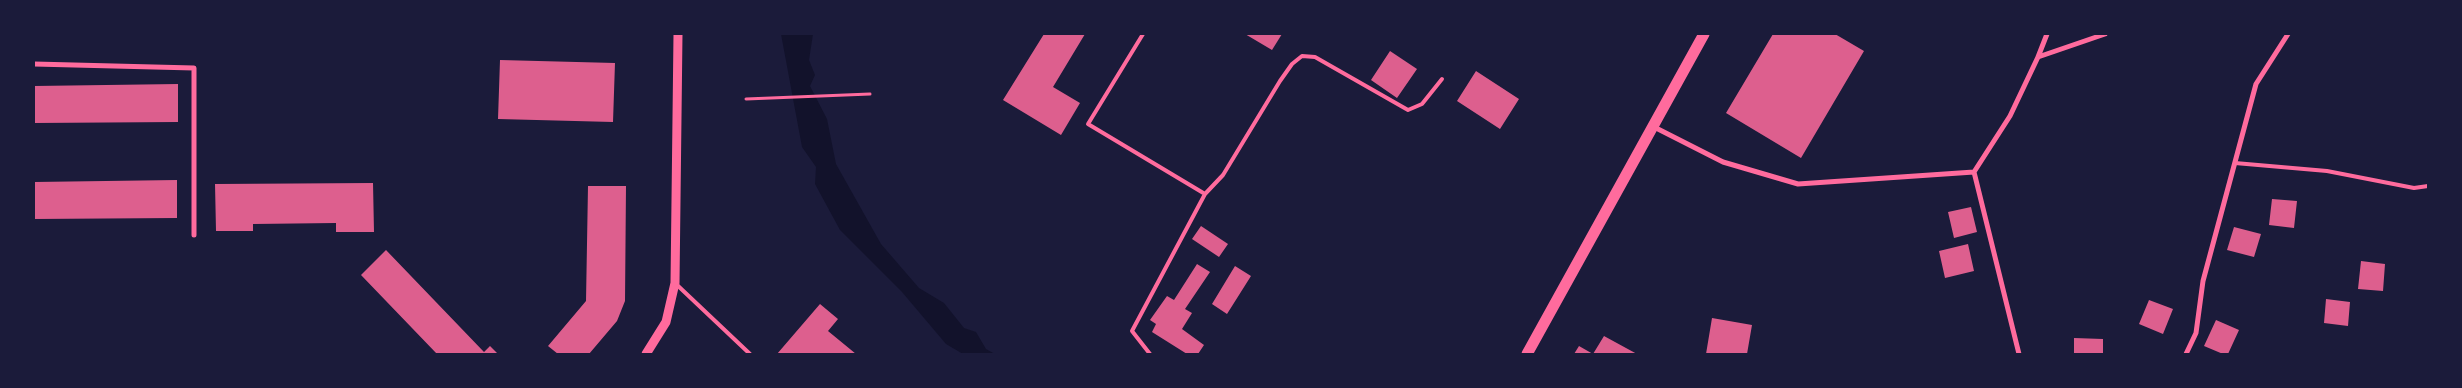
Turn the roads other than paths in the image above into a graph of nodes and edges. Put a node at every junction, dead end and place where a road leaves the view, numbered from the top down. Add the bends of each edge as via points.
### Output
1 (678, 34) edge
2 (1143, 34) edge
3 (1704, 34) edge
4 (2047, 34) edge
5 (2105, 34) edge
6 (2288, 34) edge
7 (2038, 57) junction
8 (34, 64) edge
9 (1442, 79) dead end
10 (1653, 126) junction
11 (2235, 162) junction
12 (1974, 172) junction
13 (2428, 186) edge
14 (1205, 194) junction
15 (194, 235) dead end
16 (675, 283) junction
17 (646, 354) edge
18 (750, 354) edge
19 (1150, 354) edge
20 (1527, 354) edge
21 (2019, 354) edge
22 (2186, 354) edge

1 - 16 street
2 - 14 lane via 1088,124
3 - 10 main road
4 - 7 street
5 - 7 street
6 - 11 street via 2256,84
7 - 12 street via 2010,116
8 - 15 street via 194,68
9 - 14 lane via 1422,104 1408,110 1315,56 1302,56 1280,81 1223,175
10 - 12 street via 1723,162 1798,184
10 - 20 main road
11 - 13 lane via 2327,171 2414,188
11 - 22 street via 2203,282 2196,333
12 - 21 street
14 - 19 lane via 1132,331
16 - 17 street via 666,322
16 - 18 lane

